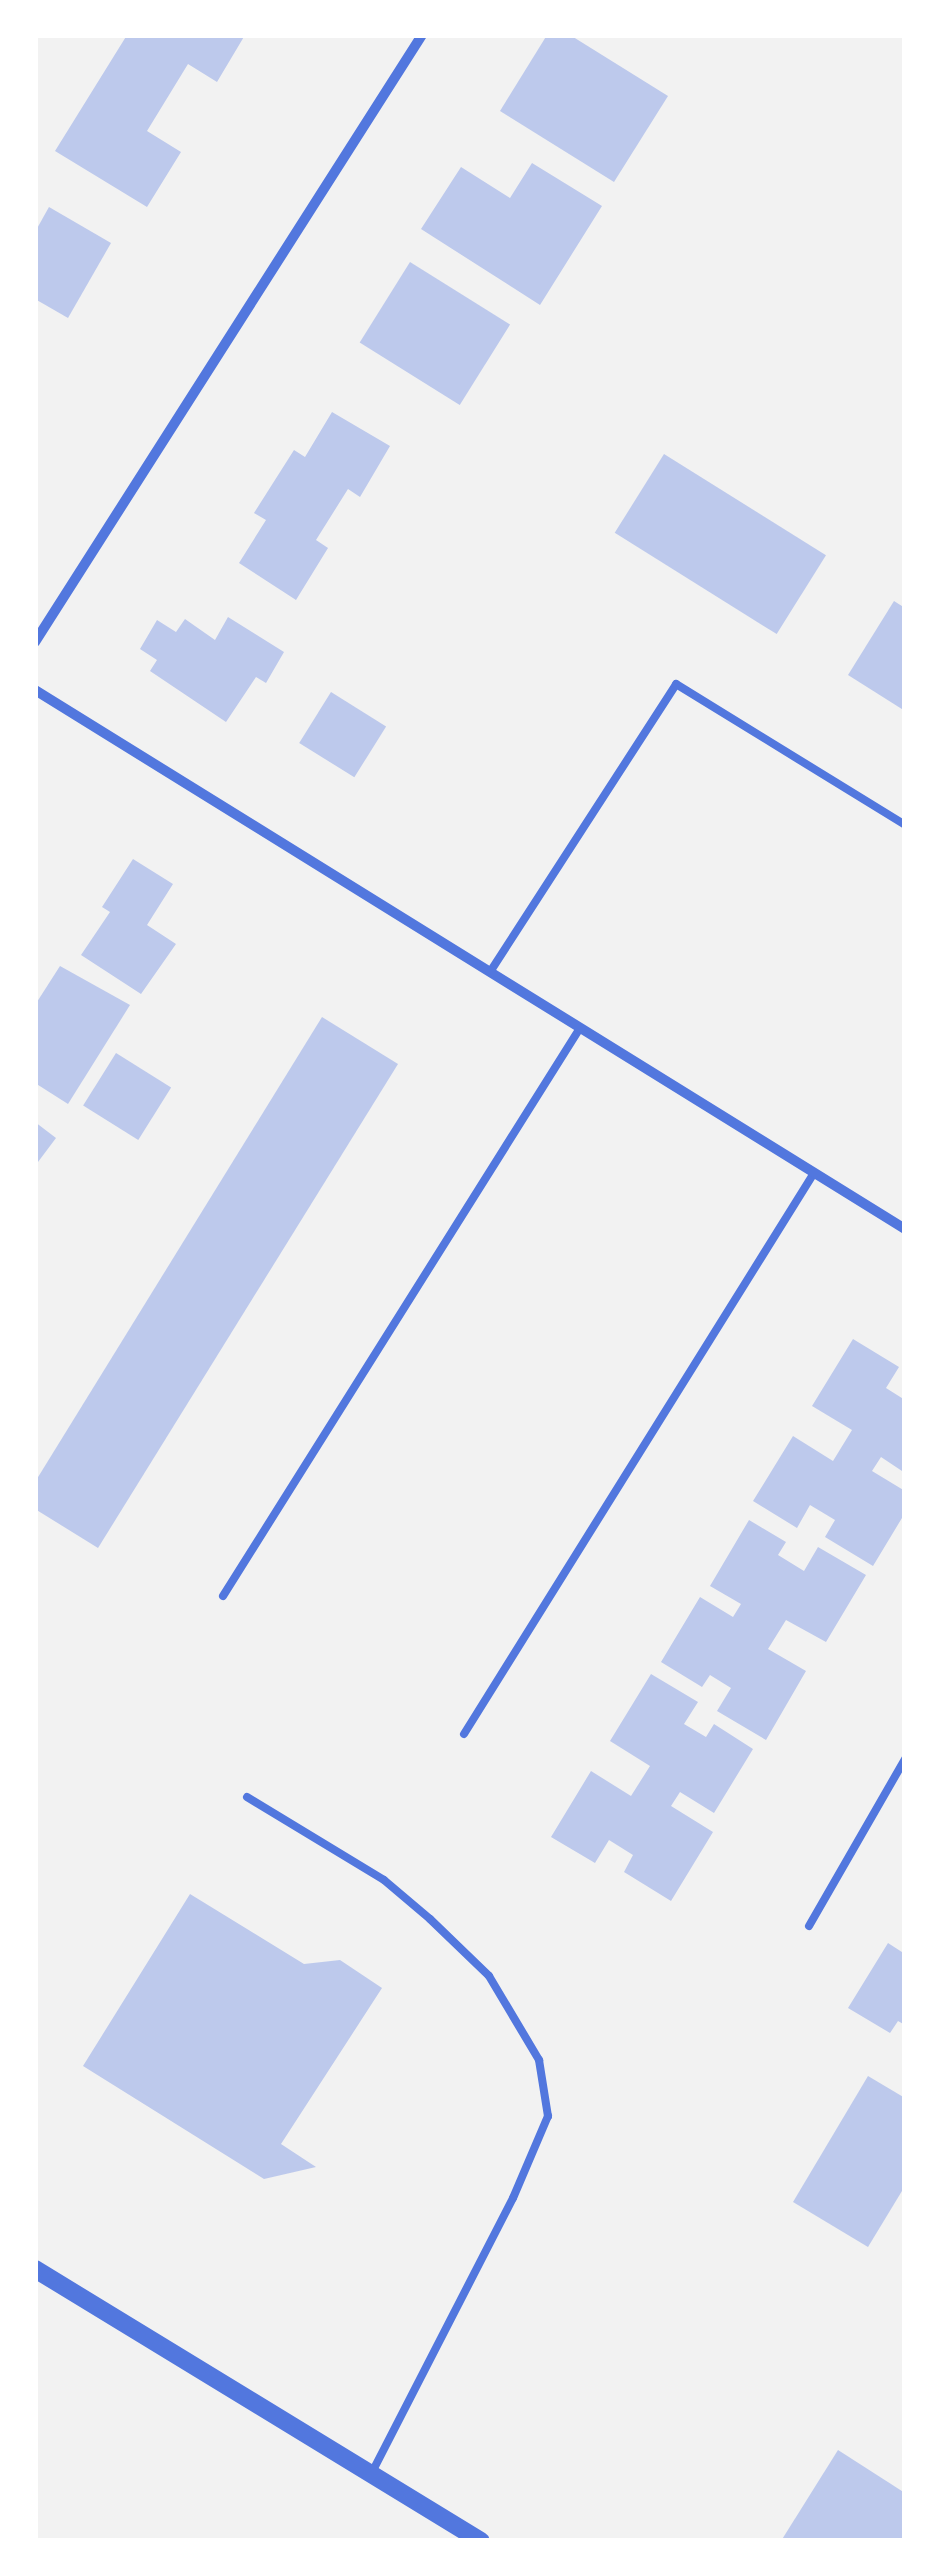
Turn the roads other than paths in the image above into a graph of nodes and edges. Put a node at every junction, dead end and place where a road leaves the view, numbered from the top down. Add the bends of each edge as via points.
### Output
1 (422, 35) edge
2 (35, 642) edge
3 (35, 690) edge
4 (905, 825) edge
5 (490, 972) junction
6 (580, 1028) junction
7 (814, 1173) junction
8 (905, 1229) edge
9 (223, 1596) dead end
10 (464, 1734) dead end
11 (905, 1759) edge
12 (247, 1797) dead end
13 (809, 1926) dead end
14 (35, 2270) edge
15 (371, 2474) junction
16 (481, 2541) edge

1 - 2 street
3 - 5 street
4 - 5 lane via 676,684
5 - 6 street
6 - 7 street
6 - 9 lane
7 - 8 street
7 - 10 lane
11 - 13 lane
12 - 15 lane via 384,1880 430,1919 489,1976 540,2060 548,2116 514,2198
14 - 15 street
15 - 16 street

